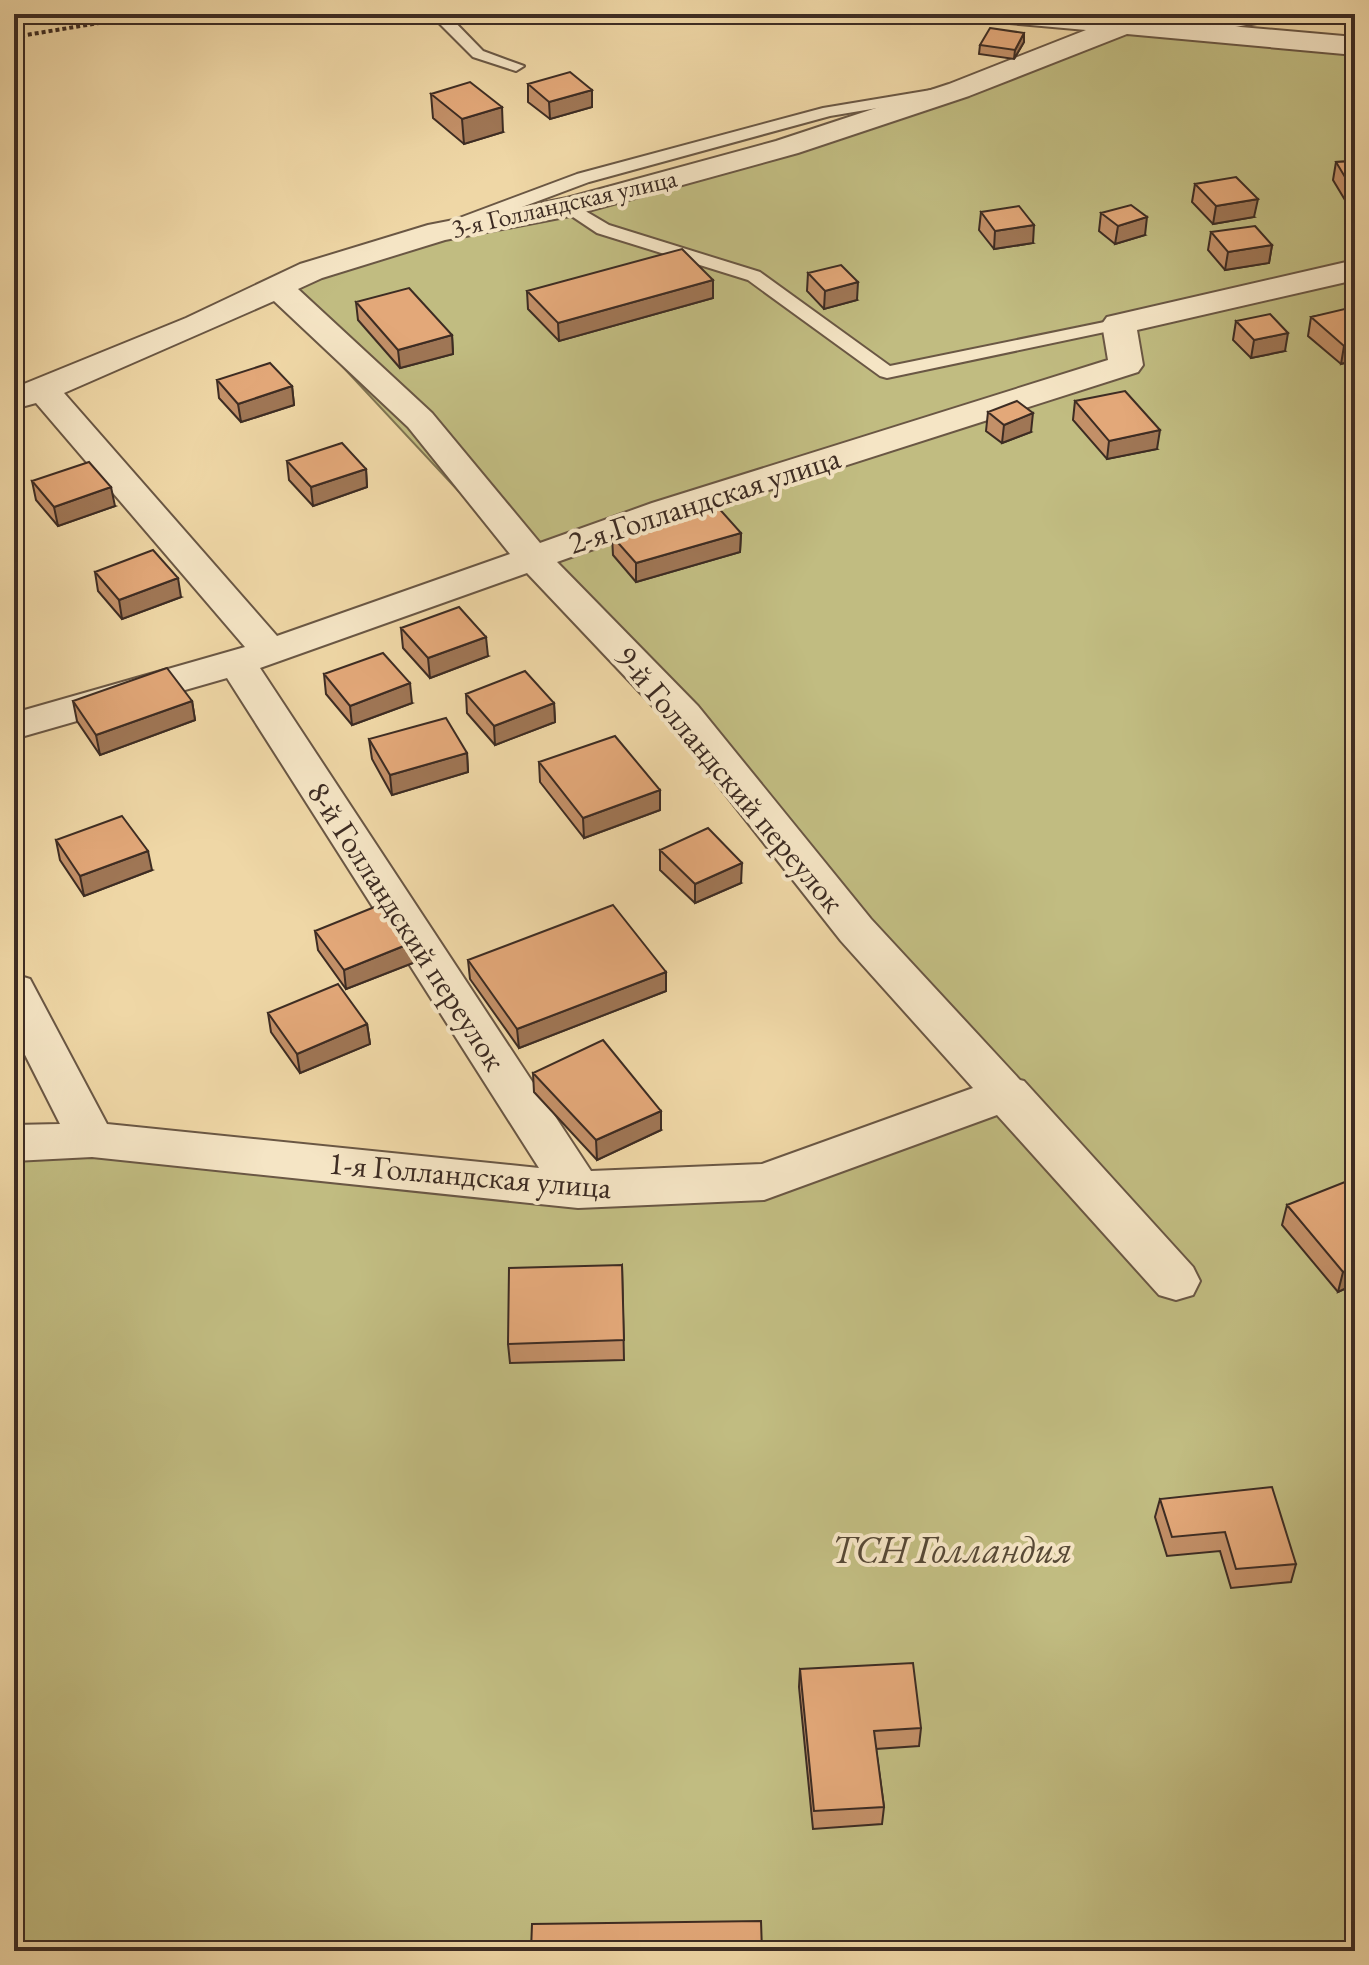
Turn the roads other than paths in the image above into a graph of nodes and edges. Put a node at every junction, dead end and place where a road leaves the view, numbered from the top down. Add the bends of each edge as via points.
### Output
1 (438, 14) edge
2 (998, 14) edge
3 (1279, 14) edge
4 (1122, 26) junction
5 (1184, 31) junction
6 (1355, 46) edge
7 (516, 66) dead end
8 (959, 90) junction
9 (570, 207) junction
10 (439, 232) junction
11 (1355, 270) edge
12 (276, 286) junction
13 (1119, 324) junction
14 (28, 394) edge
15 (532, 557) junction
16 (253, 657) junction
17 (14, 726) edge
18 (14, 990) edge
19 (1008, 1093) junction
20 (92, 1140) junction
21 (14, 1143) edge
22 (578, 1190) junction
23 (1176, 1281) dead end

1 - 7 lane via 478,54
2 - 4 street
3 - 5 lane
4 - 5 street
4 - 8 street, 3-я Голландская улица
5 - 6 street
8 - 9 street, 3-я Голландская улица via 787,147
8 - 10 lane via 829,111 583,178
9 - 10 street, 3-я Голландская улица
9 - 13 lane via 603,229 754,276 887,372
10 - 12 street, 3-я Голландская улица
11 - 13 street
12 - 14 street, 3-я Голландская улица via 198,325
12 - 15 street, 9-й Голландский переулок via 420,420
13 - 15 street, 2-я Голландская улица via 1126,365
14 - 16 street, 8-й Голландский переулок
15 - 16 street, 2-я Голландская улица
15 - 19 street, 9-й Голландский переулок via 684,715 856,930
16 - 17 street, 2-я Голландская улица
16 - 22 street, 8-й Голландский переулок
18 - 20 street
19 - 22 street, 1-я Голландская улица via 764,1182
19 - 23 street, 9-й Голландский переулок
20 - 21 street, 1-я Голландская улица
20 - 22 street, 1-я Голландская улица

